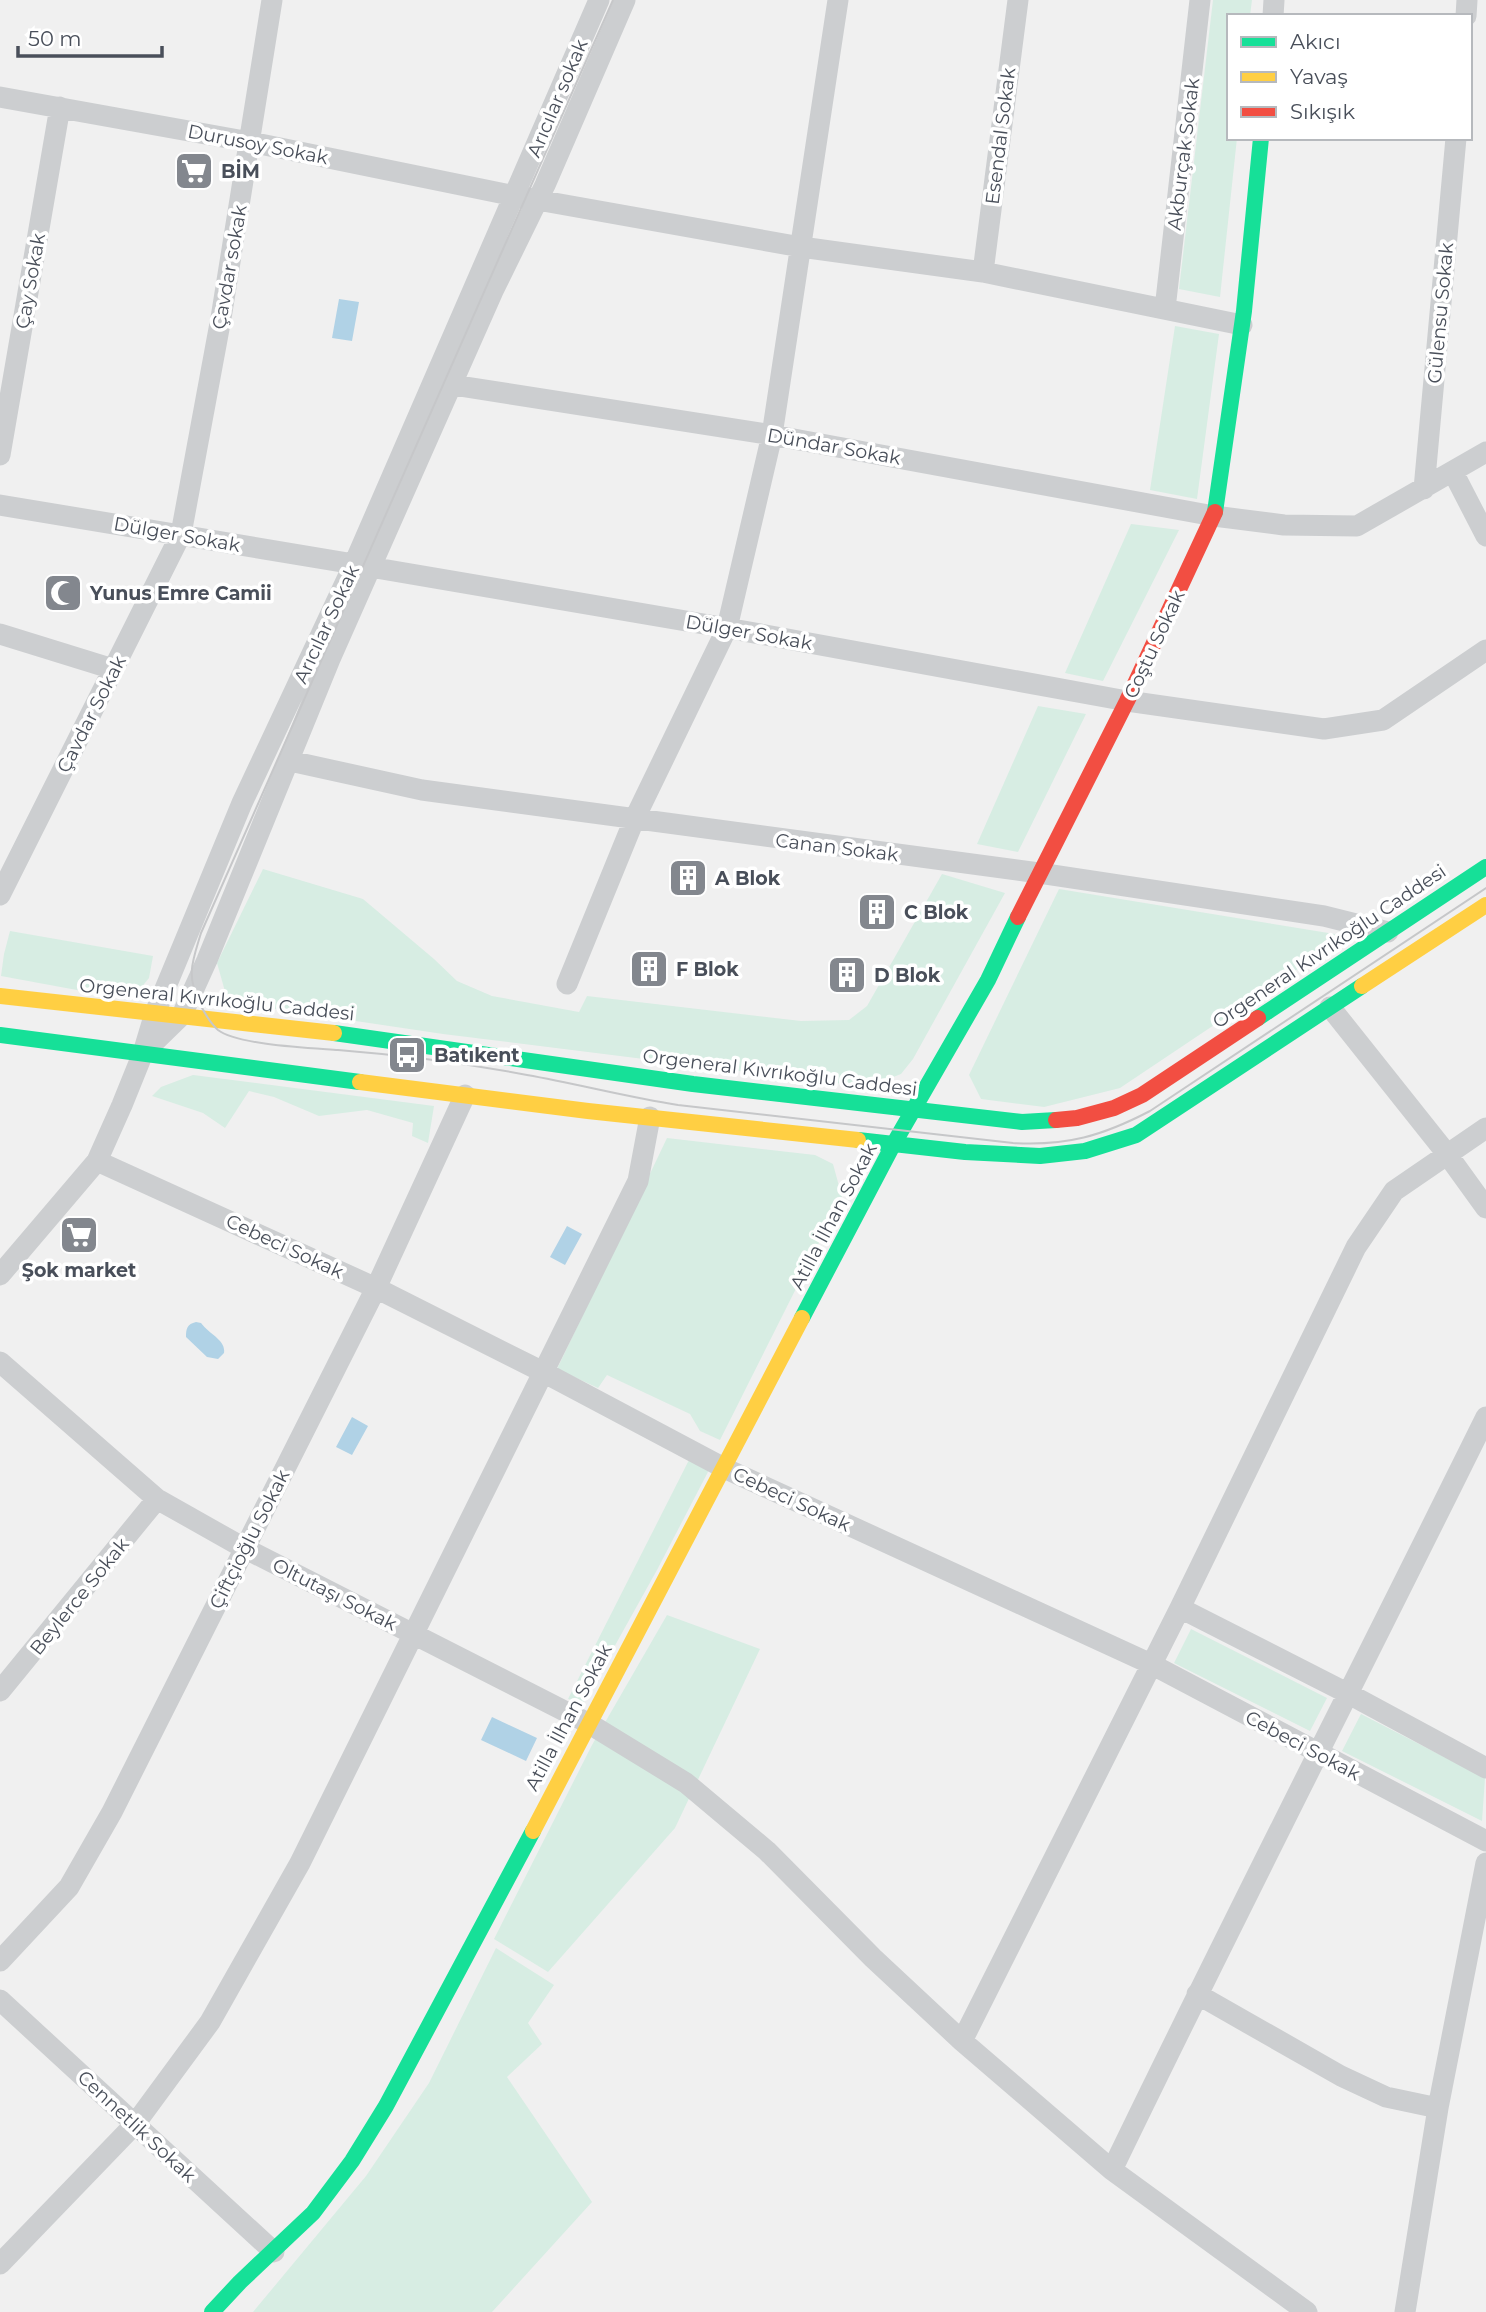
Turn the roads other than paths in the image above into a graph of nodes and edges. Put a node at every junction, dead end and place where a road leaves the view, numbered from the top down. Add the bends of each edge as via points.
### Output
1 (272, 0) edge
2 (625, 0) edge
3 (838, 0) edge
4 (1018, 0) edge
5 (1200, 0) edge
6 (595, 1) edge
7 (0, 97) edge
8 (60, 107) junction
9 (1261, 140) edge
10 (1456, 140) edge
11 (250, 142) junction
12 (515, 196) junction
13 (537, 199) junction
14 (801, 247) junction
15 (983, 272) junction
16 (1165, 309) junction
17 (1242, 325) junction
18 (453, 385) junction
19 (772, 435) junction
20 (1486, 453) edge
21 (0, 455) edge
22 (1452, 472) junction
23 (1424, 489) junction
24 (0, 505) edge
25 (1214, 516) junction
26 (181, 534) junction
27 (1486, 536) edge
28 (362, 566) junction
29 (727, 628) junction
30 (0, 634) edge
31 (1486, 650) edge
32 (113, 670) junction
33 (1127, 701) junction
34 (290, 761) junction
35 (634, 820) junction
36 (1486, 867) edge
37 (1039, 873) junction
38 (0, 895) edge
39 (1486, 905) edge
40 (1388, 932) junction
41 (567, 984) dead end
42 (0, 996) edge
43 (1330, 1007) junction
44 (155, 1013) junction
45 (182, 1015) junction
46 (0, 1035) edge
47 (143, 1053) junction
48 (465, 1095) junction
49 (915, 1108) junction
50 (650, 1118) junction
51 (1486, 1128) edge
52 (893, 1145) junction
53 (1447, 1154) junction
54 (97, 1161) junction
55 (1486, 1208) edge
56 (0, 1275) edge
57 (376, 1288) junction
58 (0, 1362) edge
59 (545, 1373) junction
60 (1486, 1417) edge
61 (724, 1468) junction
62 (157, 1499) junction
63 (244, 1548) junction
64 (1180, 1608) junction
65 (413, 1634) junction
66 (1151, 1664) junction
67 (0, 1691) edge
68 (1349, 1694) junction
69 (589, 1723) junction
70 (1320, 1754) junction
71 (1486, 1768) edge
72 (1486, 1841) edge
73 (1486, 1863) edge
74 (0, 1961) edge
75 (1197, 1994) junction
76 (0, 2000) edge
77 (962, 2042) junction
78 (1438, 2108) junction
79 (135, 2124) junction
80 (1112, 2170) junction
81 (274, 2252) junction
82 (0, 2264) edge
83 (212, 2312) edge
84 (1307, 2312) edge
85 (1405, 2312) edge

1 - 11 street, Çavdar sokak
2 - 13 street
3 - 14 street
4 - 15 street, Esendal Sokak
5 - 16 street, Akburçak Sokak
6 - 12 street, Arıcılar sokak
7 - 8 street, Durusoy Sokak
8 - 11 street, Durusoy Sokak
8 - 21 street, Çay Sokak
9 - 17 main road, Coştu Sokak
10 - 23 street, Gülensu Sokak
11 - 12 street, Durusoy Sokak
11 - 26 street, Çavdar sokak
12 - 13 street, Durusoy Sokak
12 - 28 street, Arıcılar Sokak
13 - 14 street, Durusoy Sokak
13 - 18 street
14 - 15 street, Durusoy Sokak
14 - 19 street
15 - 16 street, Durusoy Sokak
16 - 17 street, Durusoy Sokak
17 - 25 main road, Coştu Sokak
18 - 19 street, Dündar Sokak
18 - 28 street
19 - 25 street, Dündar Sokak
19 - 29 street
20 - 22 street, Dündar Sokak
22 - 23 street, Dündar Sokak
22 - 27 street
23 - 25 street, Dündar Sokak via 1357,526 1284,525
24 - 26 street, Dülger Sokak
25 - 33 main road, Coştu Sokak
26 - 28 street, Dülger Sokak
26 - 32 street, Çavdar Sokak
28 - 29 street, Dülger Sokak
28 - 34 street
28 - 44 street, Arıcılar Sokak via 242,803
29 - 33 street, Dülger Sokak
29 - 35 street
30 - 32 street
31 - 33 street, Dülger Sokak via 1383,720 1324,729
32 - 38 street, Çavdar Sokak
33 - 37 main road, Coştu Sokak
34 - 35 street, Canan Sokak via 422,790
34 - 45 street
35 - 37 street, Canan Sokak
35 - 41 street
36 - 40 main road, Orgeneral Kıvrıkoğlu Caddesi
37 - 40 street, Canan Sokak via 1324,916
37 - 49 main road, Coştu Sokak via 988,980
39 - 43 main road
40 - 49 main road, Orgeneral Kıvrıkoğlu Caddesi via 1142,1095 1114,1108 1077,1118 1022,1122
42 - 44 main road, Orgeneral Kıvrıkoğlu Caddesi
43 - 52 main road via 1136,1135 1084,1151 1040,1156
43 - 53 street
44 - 45 main road, Orgeneral Kıvrıkoğlu Caddesi
44 - 47 street, Arıcılar Sokak
45 - 47 street
45 - 49 main road, Orgeneral Kıvrıkoğlu Caddesi via 382,1038 693,1084
46 - 47 main road
47 - 48 main road
47 - 54 street, Arıcılar Sokak
48 - 50 main road
48 - 57 street, Çiftçioğlu Sokak
49 - 52 main road, Atilla İlhan Sokak
50 - 52 main road
50 - 59 street via 638,1181
51 - 53 street
52 - 61 main road, Atilla İlhan Sokak
53 - 55 street
53 - 64 street via 1394,1191 1356,1247
54 - 56 street, Arıcılar Sokak
54 - 57 street, Cebeci Sokak
57 - 59 street, Cebeci Sokak
57 - 63 street, Çiftçioğlu Sokak
58 - 62 street, Oltutaşı Sokak
59 - 61 street, Cebeci Sokak
59 - 65 street
60 - 68 street
61 - 66 street, Cebeci Sokak
61 - 69 main road, Atilla İlhan Sokak
62 - 63 street, Oltutaşı Sokak
62 - 67 street, Beylerce Sokak
63 - 65 street, Oltutaşı Sokak
63 - 74 street, Çiftçioğlu Sokak via 112,1812 69,1887
64 - 66 street
64 - 68 street
65 - 69 street, Oltutaşı Sokak
65 - 79 street via 300,1863 216,2011
66 - 70 street, Cebeci Sokak
66 - 77 street
68 - 70 street
68 - 71 street
69 - 77 street, Oltutaşı Sokak via 686,1783 767,1851
69 - 81 main road, Atilla İlhan Sokak via 386,2106 313,2213
70 - 72 street, Cebeci Sokak
70 - 75 street
73 - 78 street
75 - 78 street via 1340,2076 1386,2097
75 - 80 street
76 - 79 street, Cennetlik Sokak
77 - 80 street, Oltutaşı Sokak
78 - 85 street
79 - 81 street, Cennetlik Sokak
79 - 82 street
80 - 84 street, Oltutaşı Sokak
81 - 83 main road, Atilla İlhan Sokak

